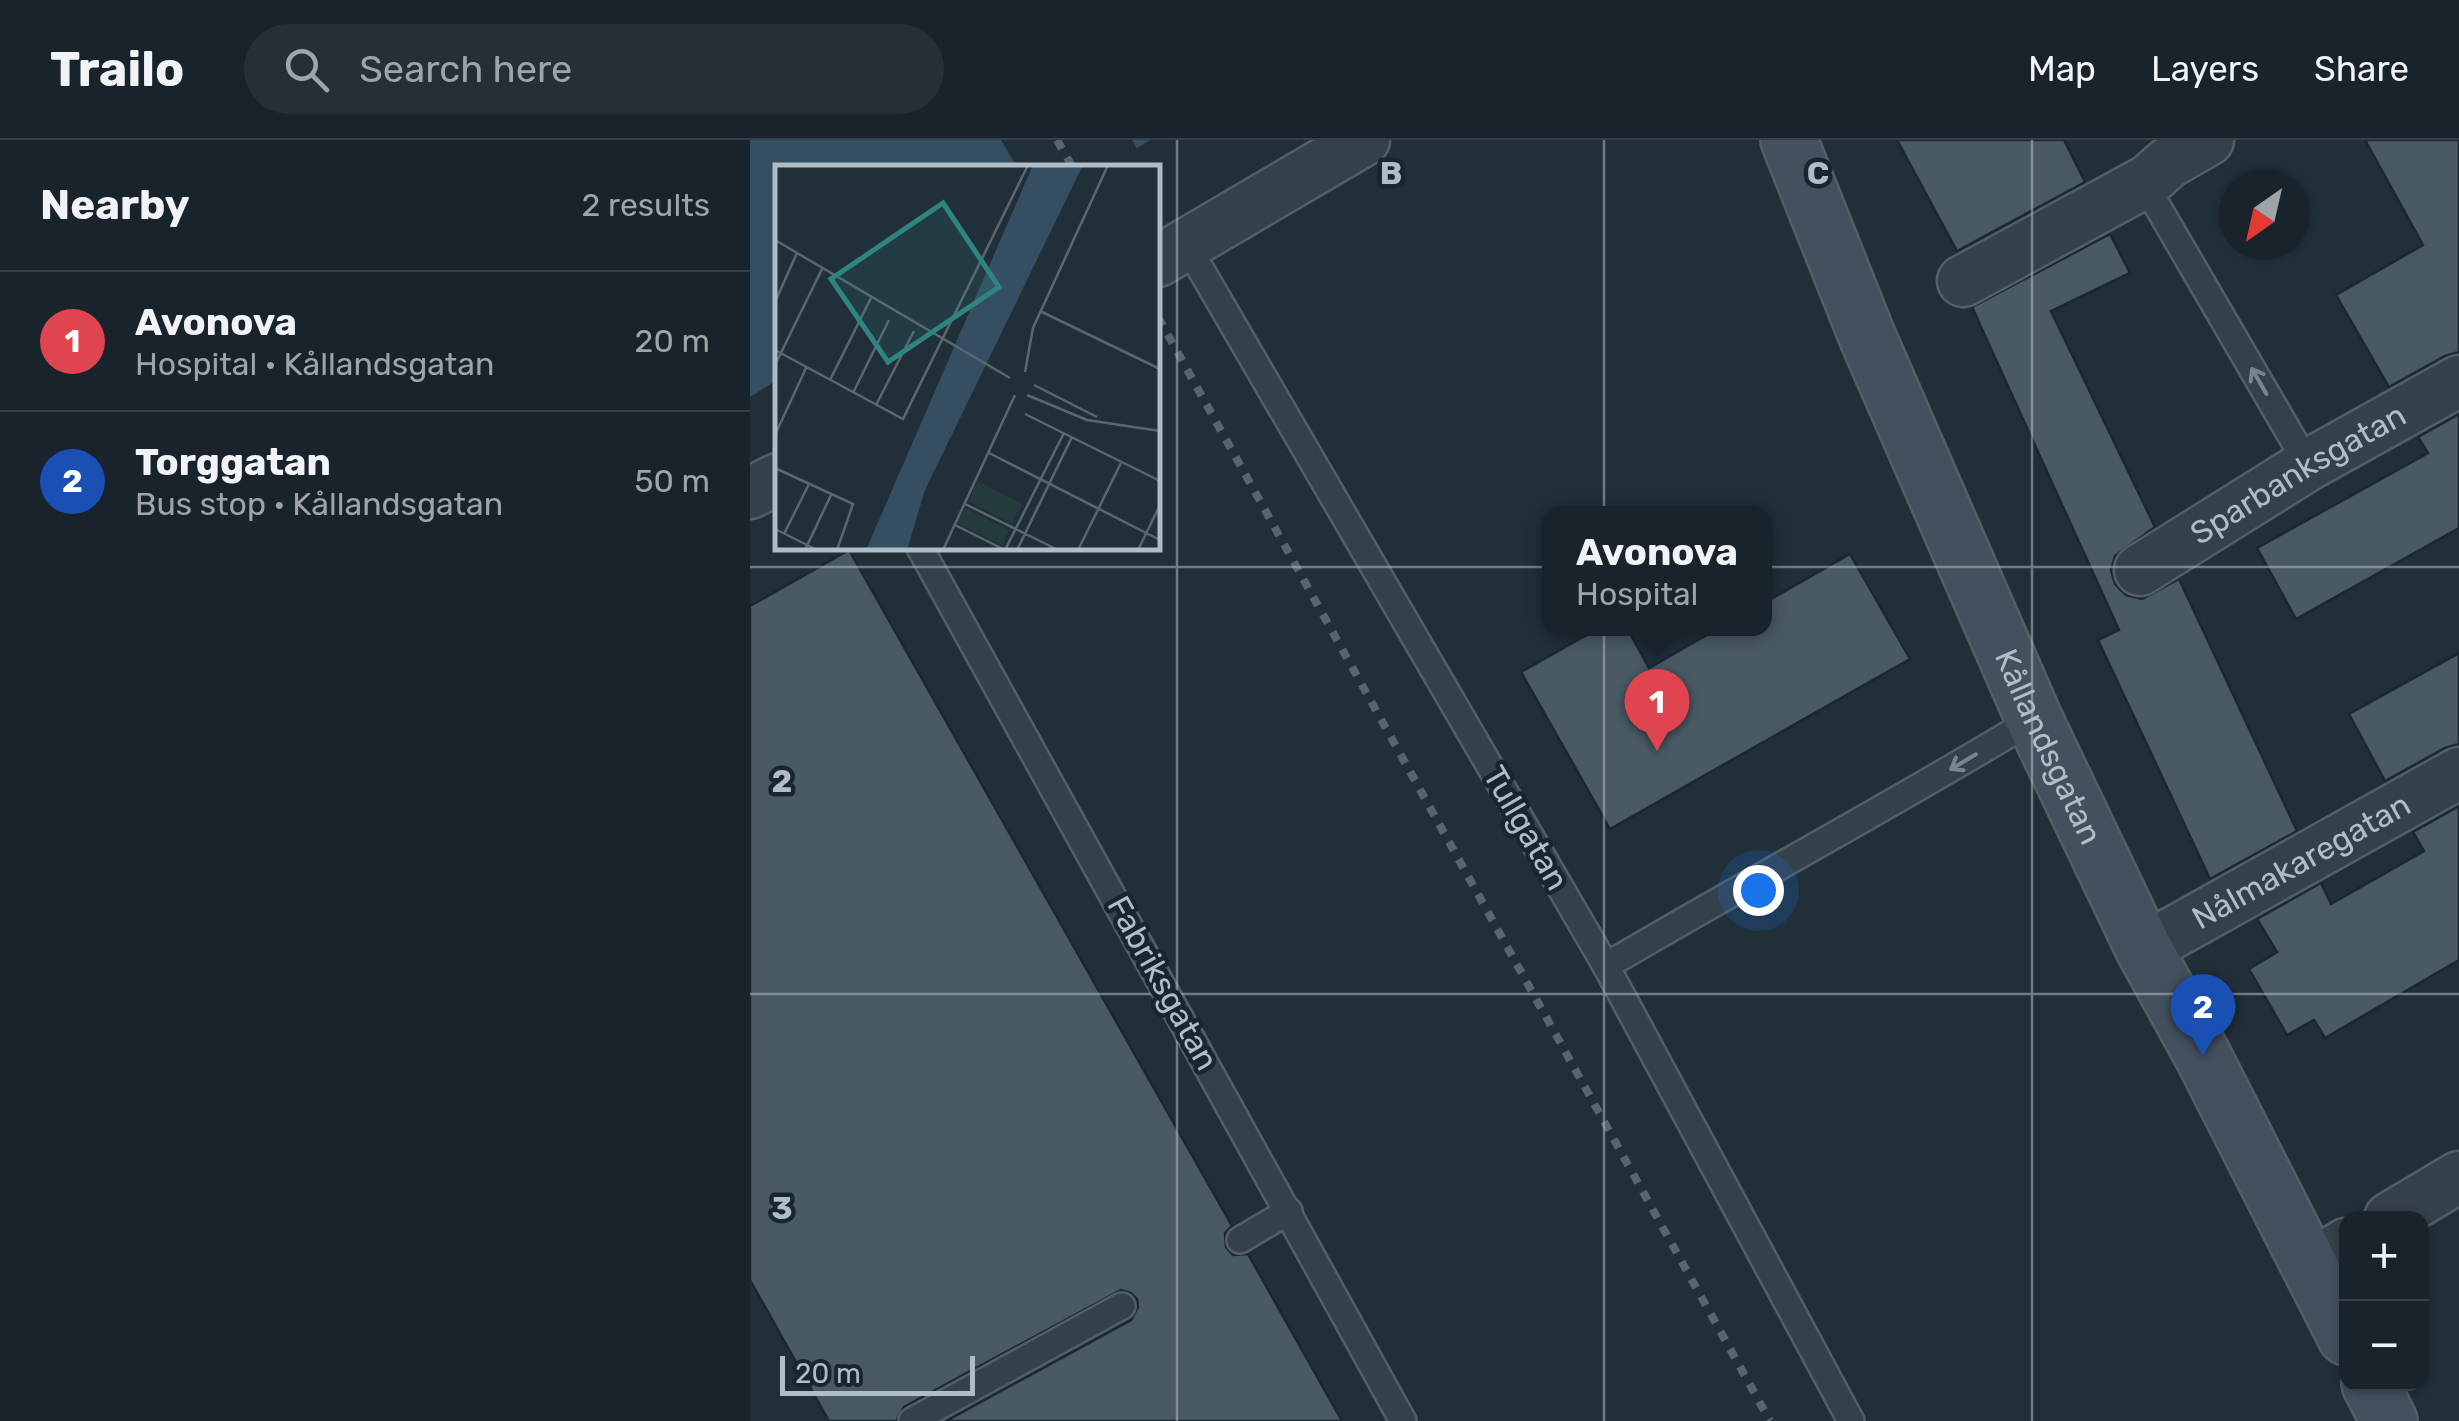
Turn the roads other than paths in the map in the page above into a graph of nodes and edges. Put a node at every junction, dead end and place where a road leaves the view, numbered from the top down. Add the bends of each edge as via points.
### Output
1 (1364, 140) edge
2 (1789, 140) edge
3 (2208, 140) edge
4 (2149, 180) junction
5 (1172, 252) edge
6 (1963, 281) dead end
7 (2459, 382) edge
8 (2308, 465) junction
9 (775, 480) edge
10 (750, 493) edge
11 (921, 550) edge
12 (2140, 570) dead end
13 (2034, 719) junction
14 (2459, 773) edge
15 (2144, 949) junction
16 (1606, 966) junction
17 (2459, 1177) edge
18 (2402, 1211) edge
19 (1289, 1212) junction
20 (1240, 1240) dead end
21 (2328, 1255) edge
22 (2339, 1305) edge
23 (1122, 1306) dead end
24 (2374, 1391) edge
25 (912, 1421) edge
26 (1403, 1421) edge
27 (1851, 1421) edge
28 (2389, 1421) edge

1 - 5 street
2 - 13 main road, Kållandsgatan
3 - 4 street
4 - 6 street
8 -> 4 lane
5 - 16 lane, Tullgatan
7 - 8 street, Sparbanksgatan
8 - 12 street, Sparbanksgatan
9 - 10 street
11 - 19 lane, Fabriksgatan
13 - 15 main road, Kållandsgatan
13 -> 16 lane
14 - 15 street, Nålmakaregatan
15 - 21 main road, Kållandsgatan
16 - 27 lane, Tullgatan
17 - 18 street
19 - 20 lane
19 - 26 lane, Fabriksgatan
21 - 22 main road, Kållandsgatan
23 - 25 lane
24 - 28 main road

